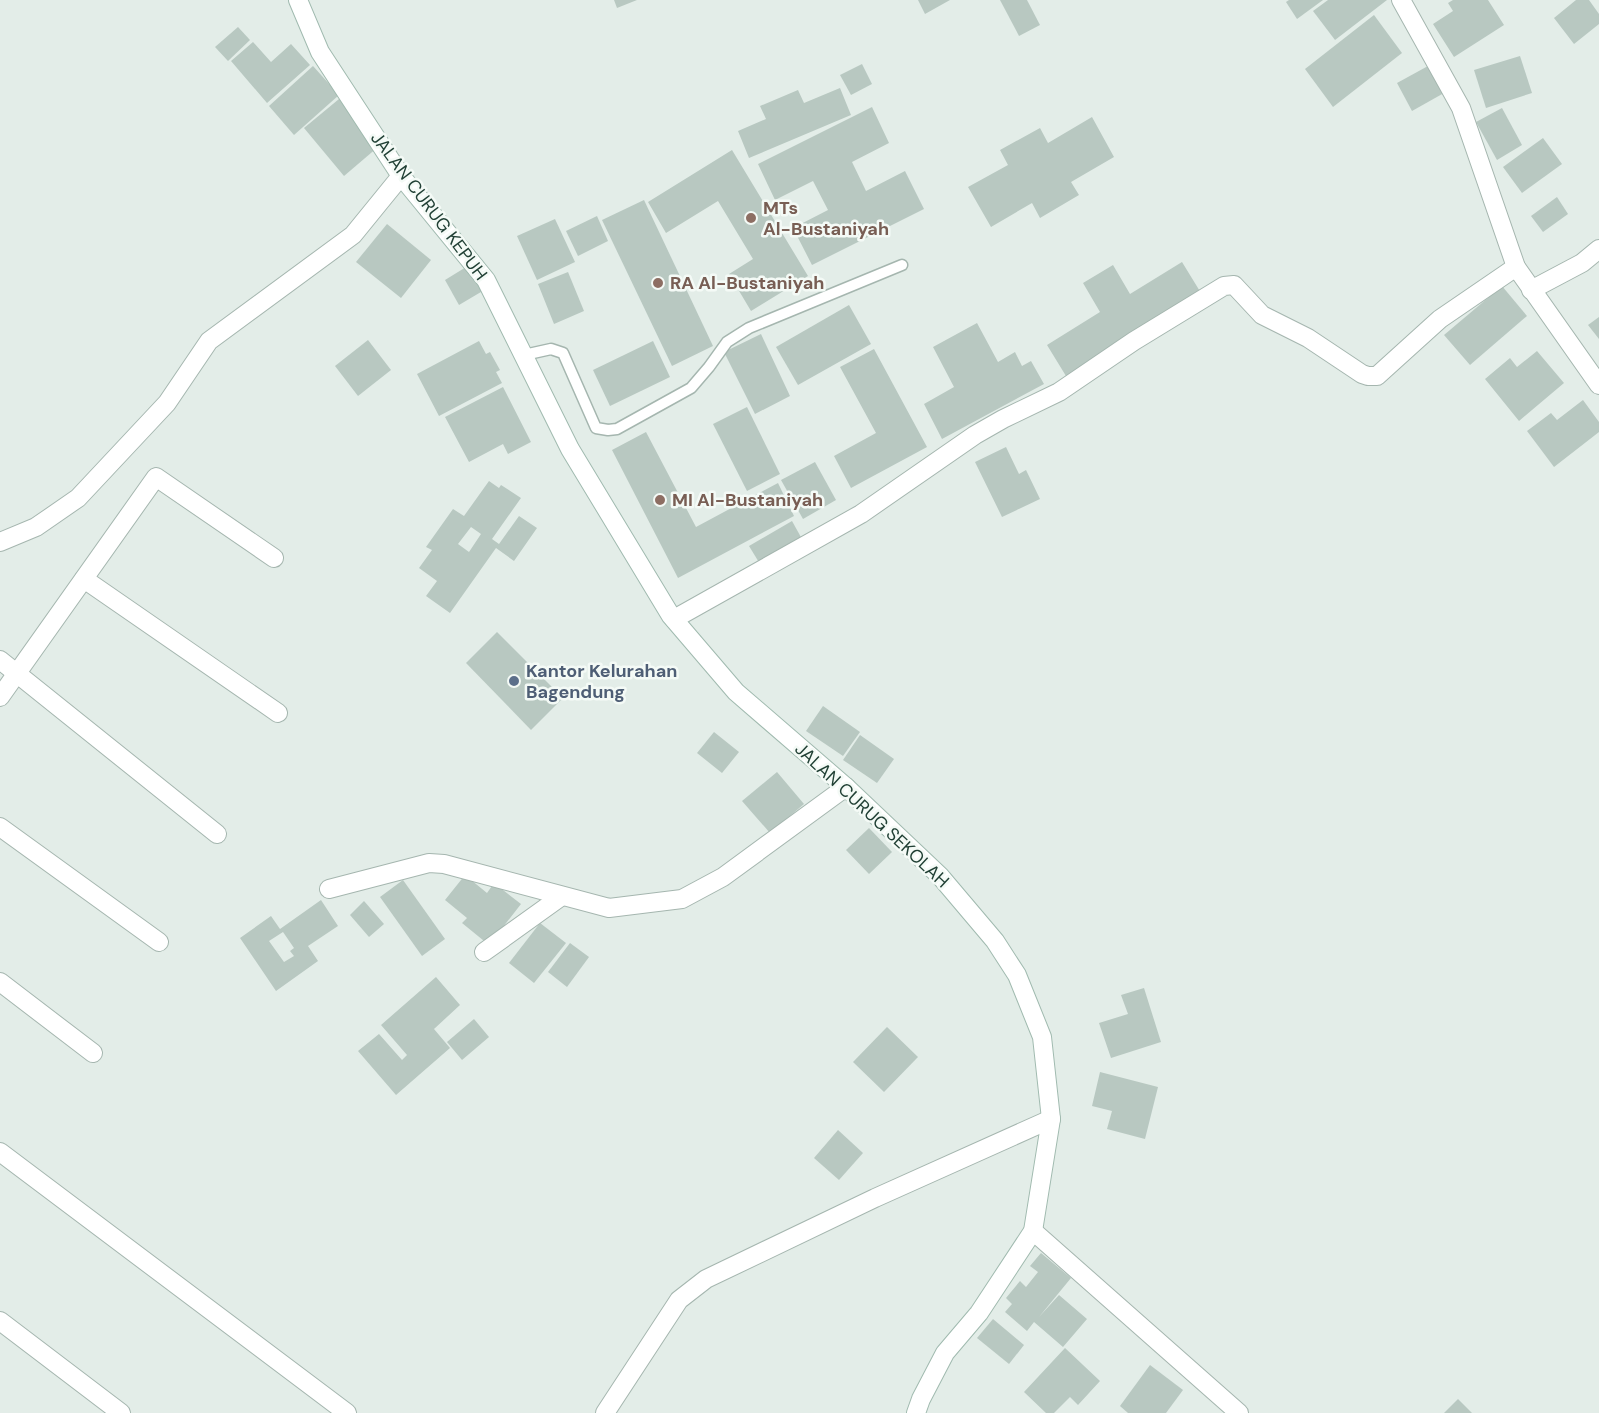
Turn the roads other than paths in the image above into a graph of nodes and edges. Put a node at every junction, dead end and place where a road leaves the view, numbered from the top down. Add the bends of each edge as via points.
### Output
1 (298, 0) edge
2 (1401, 0) edge
3 (401, 176) junction
4 (1599, 249) edge
5 (902, 266) dead end
6 (1516, 267) junction
7 (1531, 290) junction
8 (524, 355) junction
9 (1599, 385) edge
10 (570, 449) joint
11 (0, 542) edge
12 (274, 558) dead end
13 (84, 579) junction
14 (674, 619) junction
15 (0, 660) edge
16 (16, 674) junction
17 (0, 697) edge
18 (278, 713) dead end
19 (846, 787) junction
20 (0, 827) edge
21 (217, 834) dead end
22 (329, 889) dead end
23 (562, 896) junction
24 (159, 942) dead end
25 (484, 952) dead end
26 (0, 982) edge
27 (93, 1053) dead end
28 (1051, 1119) junction
29 (0, 1152) edge
30 (1033, 1231) junction
31 (0, 1321) edge
32 (121, 1413) edge
33 (346, 1413) edge
34 (606, 1413) edge
35 (916, 1413) edge
36 (1239, 1413) edge

1 - 3 street, JALAN CURUG KEPUH via 320,52
2 - 6 street via 1461,108
3 - 8 street, JALAN CURUG KEPUH via 486,280
3 - 11 street via 353,235 209,341 167,403 78,498 36,527
4 - 7 street
5 - 8 lane via 749,328 727,342 691,388 617,429 596,428 563,352 551,348
6 - 7 street
6 - 14 street via 1440,319 1377,376 1362,374 1308,338 1262,315 1234,285 1224,286 1059,392 975,435 861,514
7 - 9 street
8 - 10 street, JALAN CURUG KEPUH
10 - 14 street, JALAN CURUG SEKOLAH
12 - 13 street via 156,477
13 - 16 street
13 - 18 street
14 - 19 street, JALAN CURUG SEKOLAH via 736,692
15 - 16 street
16 - 17 street
16 - 21 street
19 - 23 street via 723,877 682,899 609,908
19 - 28 street, JALAN CURUG SEKOLAH via 940,876 995,941 1017,975 1042,1037
20 - 24 street
22 - 23 street via 429,863
23 - 25 street
26 - 27 street
28 - 30 street, JALAN CURUG SEKOLAH
28 - 34 street via 706,1279 679,1300
29 - 33 street
30 - 35 street via 979,1313 945,1353
30 - 36 street
31 - 32 street

